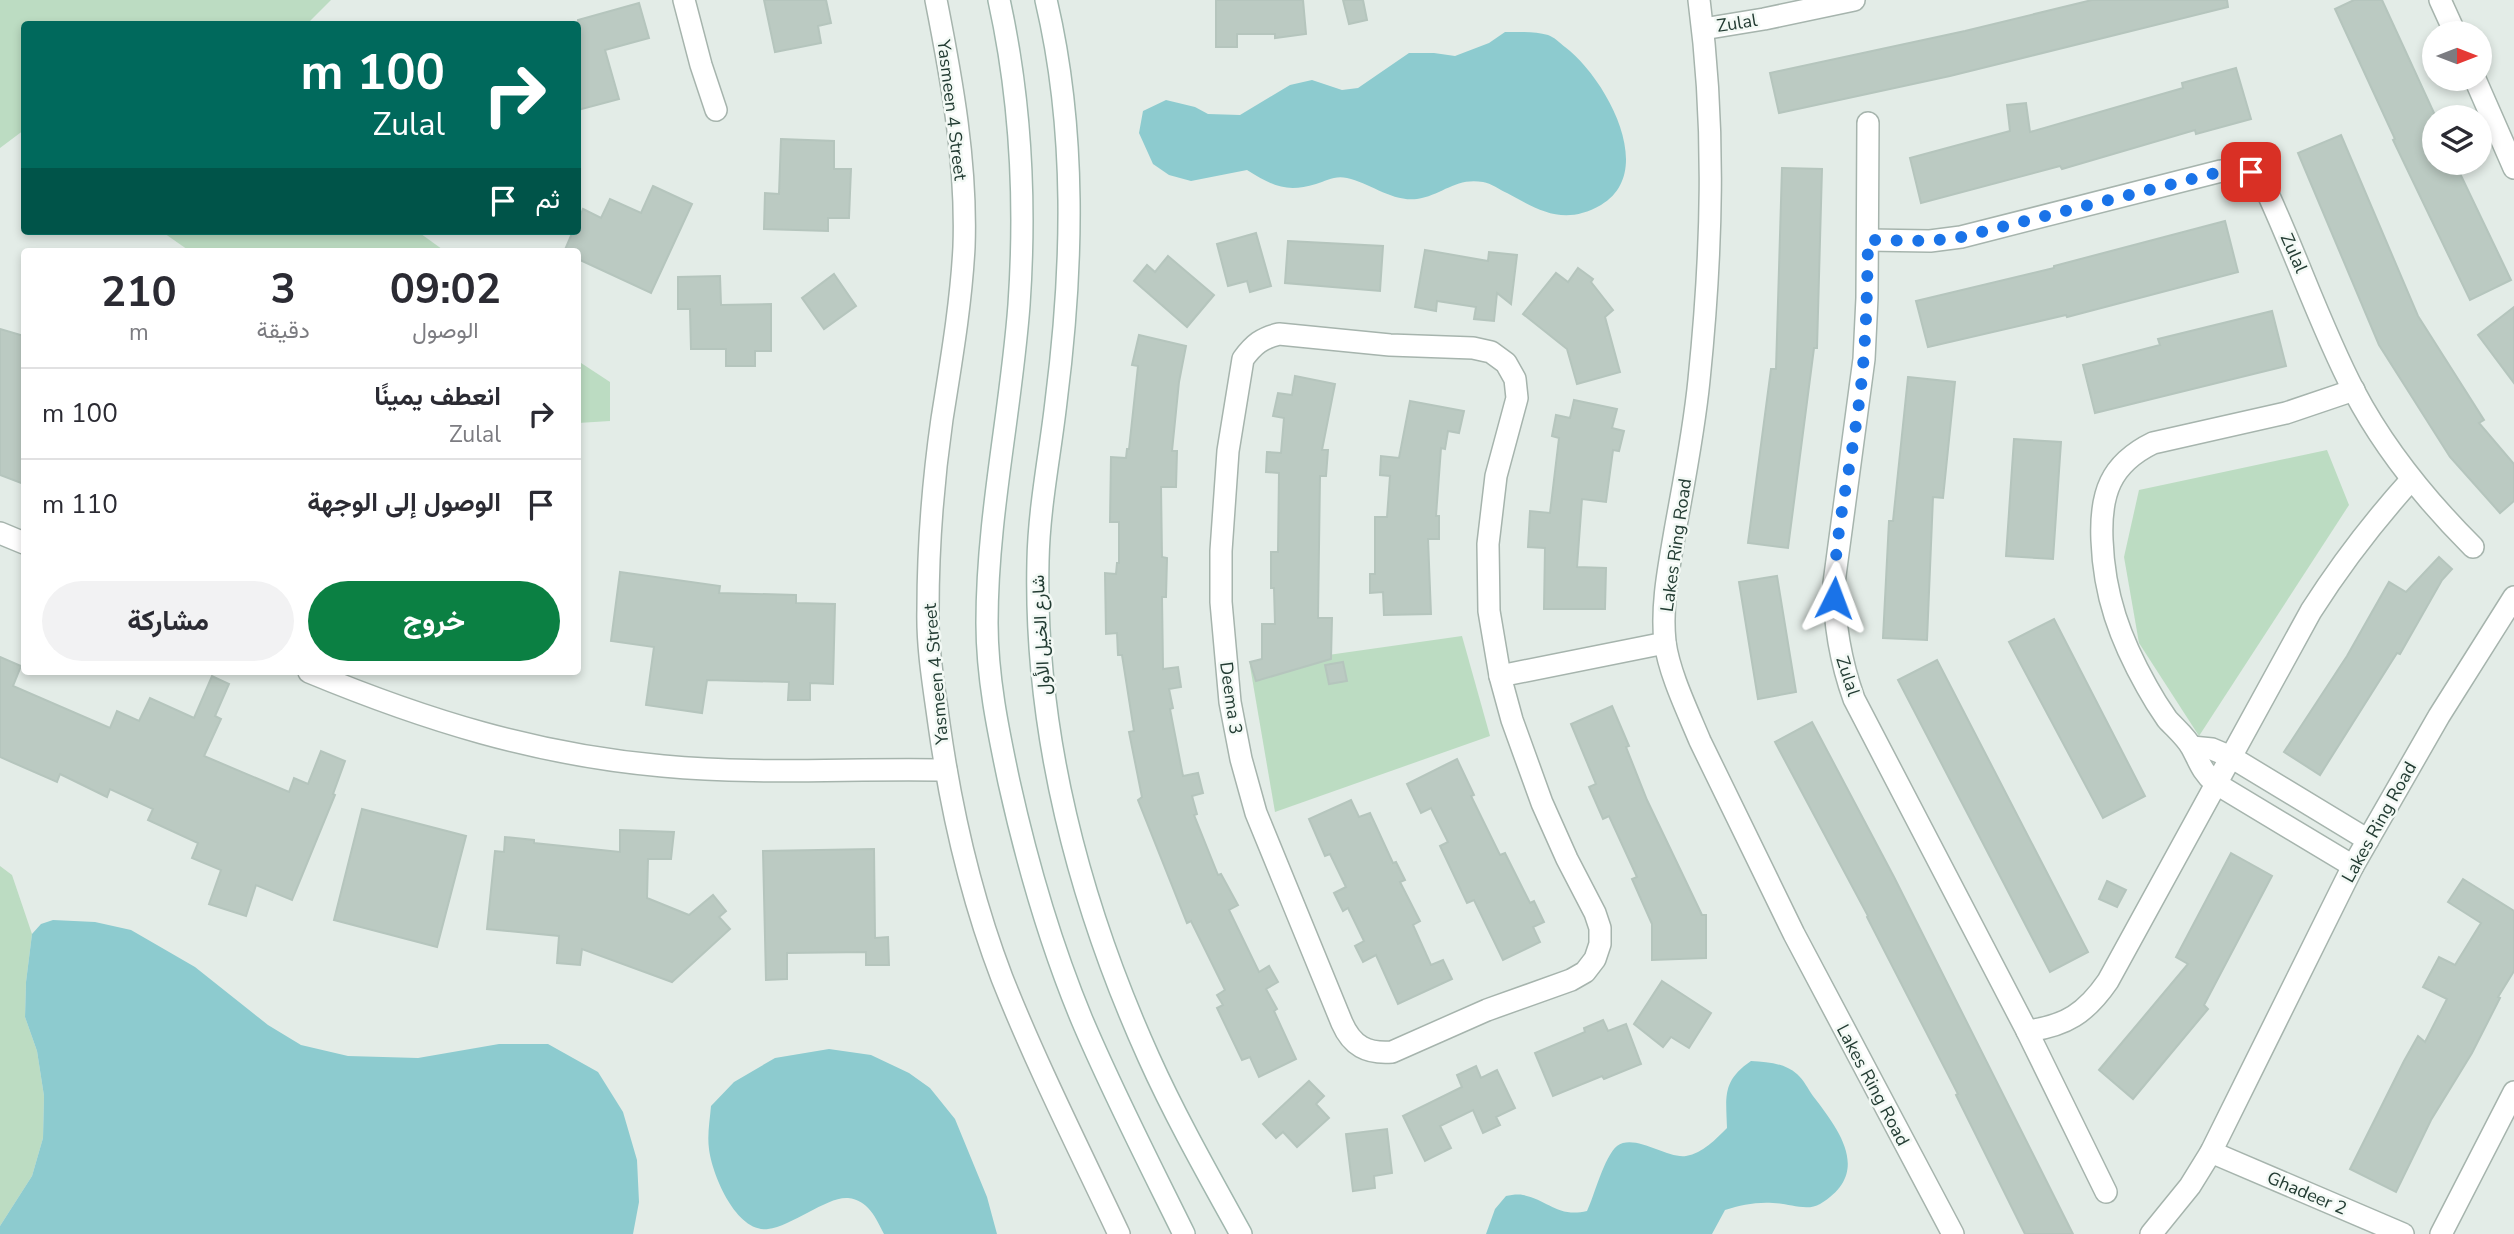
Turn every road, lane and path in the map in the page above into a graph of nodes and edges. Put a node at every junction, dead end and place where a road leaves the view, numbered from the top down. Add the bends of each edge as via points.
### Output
1 (684, 0) edge
2 (936, 0) edge
3 (999, 0) edge
4 (1046, 0) edge
5 (1699, 0) edge
6 (1854, 0) edge
7 (2440, 0) edge
8 (2450, 21) edge
9 (1703, 29) junction
10 (2480, 91) edge
11 (716, 110) dead end
12 (1868, 123) dead end
13 (2514, 168) edge
14 (1868, 240) junction
15 (2354, 390) junction
16 (2411, 480) junction
17 (0, 533) edge
18 (21, 542) edge
19 (2473, 547) dead end
20 (2514, 597) edge
21 (1665, 643) junction
22 (316, 675) edge
23 (1500, 676) junction
24 (2192, 747) junction
25 (2231, 757) junction
26 (946, 770) junction
27 (2215, 783) junction
28 (2368, 840) junction
29 (2353, 866) junction
30 (2027, 1031) junction
31 (2514, 1092) edge
32 (2211, 1152) junction
33 (2106, 1192) dead end
34 (1119, 1234) edge
35 (1184, 1234) edge
36 (1241, 1234) edge
37 (1953, 1234) edge
38 (2151, 1234) edge
39 (2403, 1234) edge
40 (2441, 1234) edge

1 - 11 street
2 - 26 street, Yasmeen 4 Street via 961,160 964,246 930,545 928,613
3 - 35 street via 1018,114 1023,211 1019,307 988,561 993,695 1019,827 1058,955 1108,1079
4 - 36 street, شارع الخيل الأول via 1065,117 1069,210 1066,309 1038,558 1042,688 1066,816 1102,940 1150,1060
5 - 9 street, Lakes Ring Road
6 - 9 street, Zulal
7 - 8 street
9 - 21 street, Lakes Ring Road via 1711,153 1707,292 1699,383 1665,603
10 - 13 street
12 - 14 street, Zulal
14 - 15 street, Zulal via 1961,237 2236,168 2251,172 2269,195
14 - 30 street, Zulal via 1864,359 1834,583 1837,644 1854,699
15 - 16 street, Zulal
15 - 24 street via 2286,413 2153,443 2123,463 2110,481 2101,523 2103,568 2112,612 2147,687
16 - 19 street, Zulal
16 - 25 street via 2340,565
17 - 18 street
20 - 28 street, Lakes Ring Road
21 - 23 street
21 - 37 street, Lakes Ring Road via 1700,741 1794,934
22 - 26 street via 459,728 596,759 735,770
23 - 23 street, Deema 3 via 1489,611 1488,544 1496,476 1517,398 1515,379 1506,363 1491,352 1473,348 1294,334 1264,338 1252,346 1244,359 1228,451 1221,551 1230,702 1256,813 1347,1034 1364,1050 1392,1052 1405,1047 1570,980 1586,972 1595,959 1600,944 1595,912 1542,803
24 - 25 street
24 - 27 street via 2200,767
25 - 27 street
25 - 28 street
26 - 34 street, Yasmeen 4 Street via 968,873 1001,975 1042,1074
27 - 29 street
27 - 30 street via 2096,997 2066,1022
28 - 29 street, Lakes Ring Road
29 - 32 street, Lakes Ring Road
30 - 33 street, Zulal
31 - 40 street
32 - 38 street, Lakes Ring Road
32 - 39 street, Ghadeer 2

